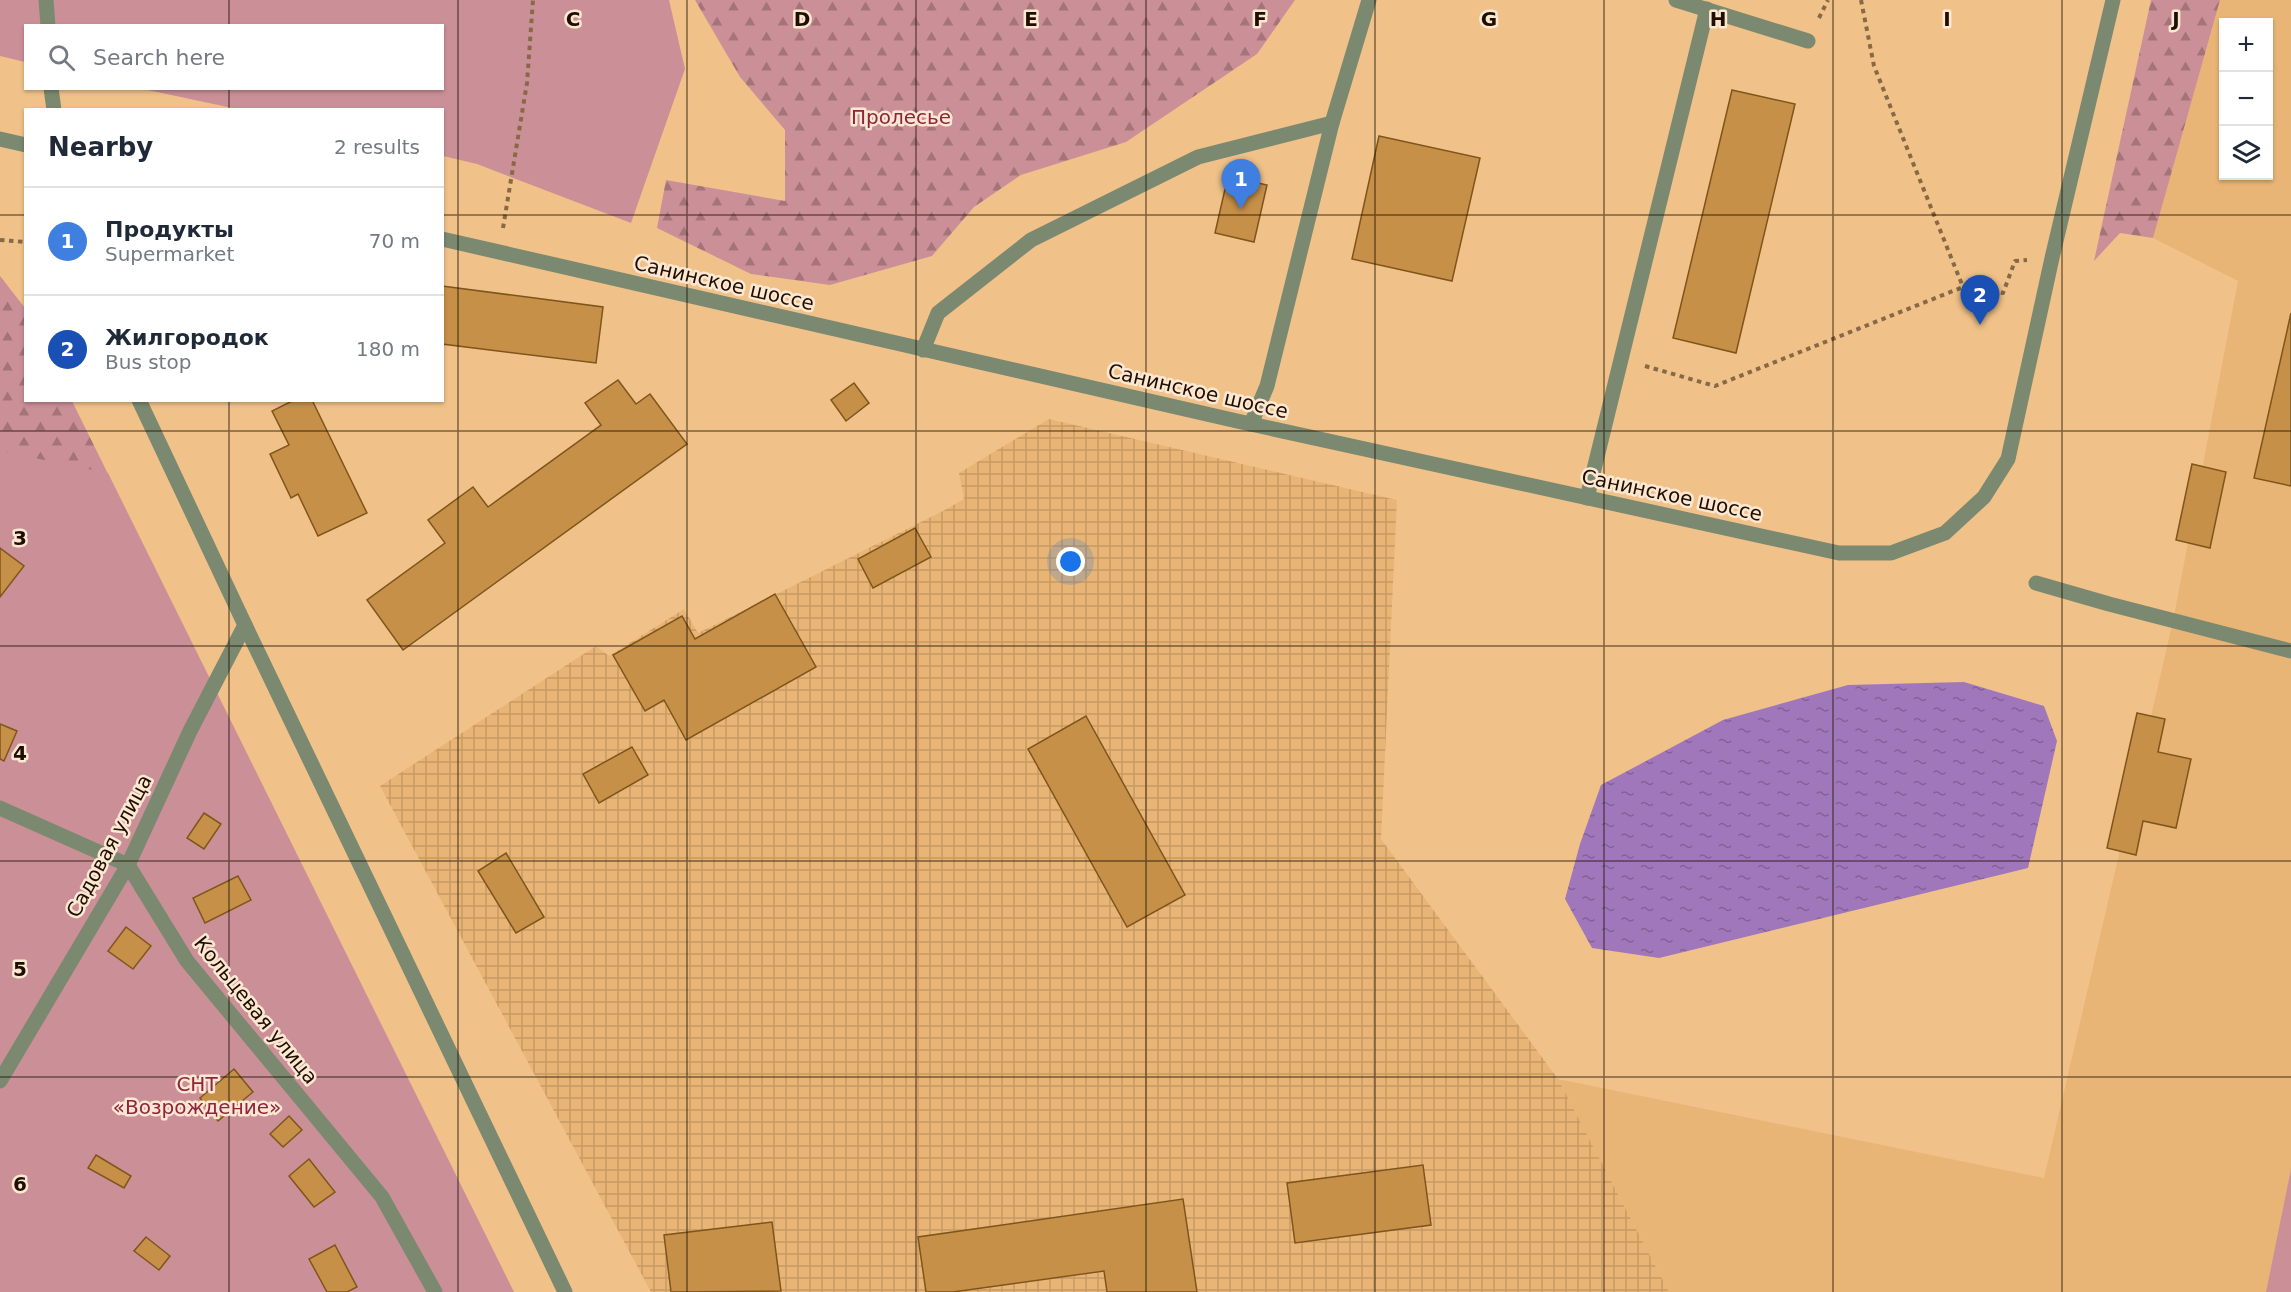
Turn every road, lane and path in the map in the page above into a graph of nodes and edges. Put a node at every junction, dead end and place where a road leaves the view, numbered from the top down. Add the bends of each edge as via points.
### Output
1 (46, 0) edge
2 (532, 0) edge
3 (1369, 0) edge
4 (1676, 0) edge
5 (1861, 0) edge
6 (2113, 0) edge
7 (1707, 9) junction
8 (48, 24) edge
9 (1808, 41) dead end
10 (51, 90) edge
11 (54, 108) edge
12 (1332, 123) junction
13 (0, 139) edge
14 (24, 145) edge
15 (444, 239) edge
16 (0, 240) edge
17 (24, 242) edge
18 (499, 252) junction
19 (2052, 258) junction
20 (1963, 287) junction
21 (923, 350) junction
22 (1621, 359) junction
23 (140, 402) edge
24 (1251, 424) junction
25 (1587, 498) junction
26 (2036, 583) dead end
27 (245, 625) junction
28 (2291, 651) edge
29 (0, 808) edge
30 (128, 865) junction
31 (0, 1081) edge
32 (435, 1292) edge
33 (565, 1292) edge

1 - 8 street
2 - 18 path via 527,83
3 - 12 street
4 - 7 street
5 - 20 path via 1874,66
6 - 19 street
7 - 9 street
7 - 22 street
10 - 11 street
12 - 21 street via 1198,157 1031,240 938,313
12 - 24 street via 1268,386
13 - 14 street
15 - 18 street, Санинское шоссе
16 - 17 path
18 - 21 street, Санинское шоссе
19 - 20 path via 2015,261 2003,293
19 - 25 street, Санинское шоссе via 2008,459 1984,497 1945,533 1891,553 1839,553
20 - 22 path via 1714,386
21 - 24 street, Санинское шоссе
22 - 25 street
23 - 27 street
24 - 25 street, Санинское шоссе
26 - 28 street
27 - 30 street, Садовая улица
27 - 33 street
29 - 30 street
30 - 31 street, Садовая улица
30 - 32 street, Кольцевая улица via 187,961 382,1197

